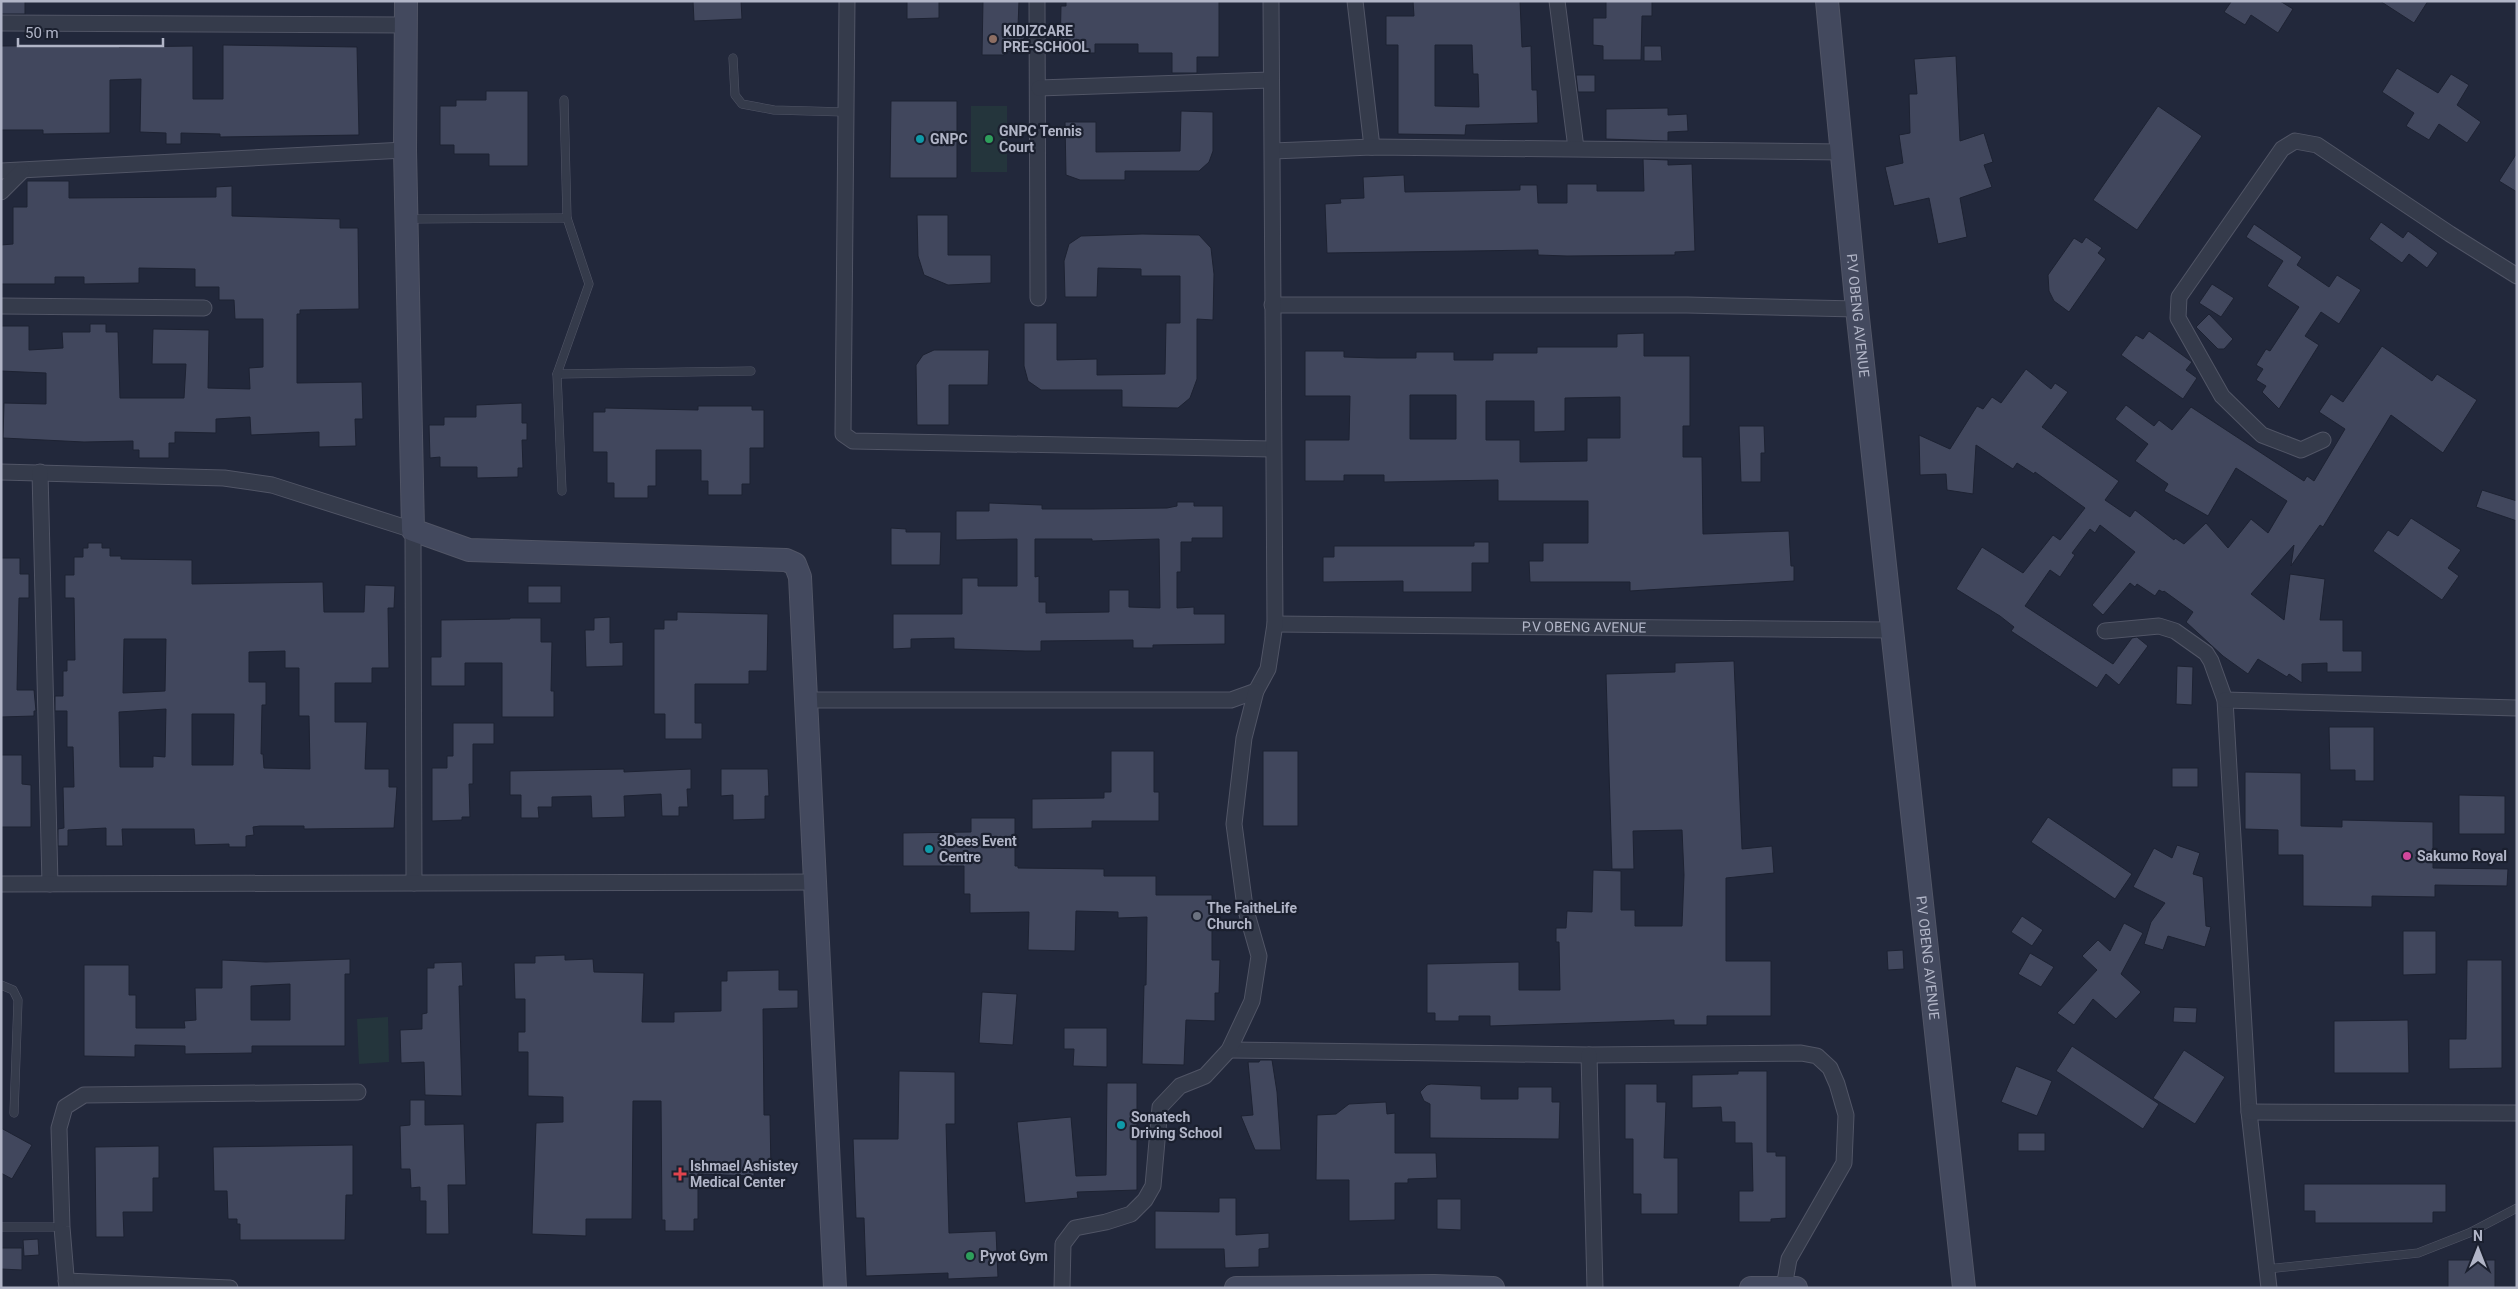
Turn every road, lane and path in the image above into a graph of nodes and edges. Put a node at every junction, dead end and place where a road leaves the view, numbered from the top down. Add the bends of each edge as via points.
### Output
1 (406, 1) edge
2 (847, 1) edge
3 (1037, 1) edge
4 (1270, 1) edge
5 (1356, 1) edge
6 (1557, 1) edge
7 (1827, 1) edge
8 (1, 23) edge
9 (405, 25) junction
10 (733, 58) dead end
11 (1270, 80) junction
12 (1039, 88) junction
13 (564, 100) dead end
14 (845, 112) junction
15 (1372, 147) junction
16 (1576, 148) junction
17 (406, 150) junction
18 (1273, 151) junction
19 (1843, 152) junction
20 (1, 171) edge
21 (22, 171) junction
22 (1, 192) edge
23 (567, 218) junction
24 (407, 219) junction
25 (2517, 276) edge
26 (1038, 298) dead end
27 (1272, 305) junction
28 (1, 306) edge
29 (204, 308) dead end
30 (1857, 309) junction
31 (751, 371) dead end
32 (557, 374) junction
33 (2323, 440) dead end
34 (1273, 449) junction
35 (1, 472) edge
36 (40, 472) junction
37 (562, 490) dead end
38 (413, 530) junction
39 (1275, 624) junction
40 (1892, 630) junction
41 (2105, 631) dead end
42 (1256, 691) junction
43 (806, 700) junction
44 (2225, 700) junction
45 (2517, 708) edge
46 (816, 882) junction
47 (414, 883) junction
48 (1, 884) edge
49 (50, 884) junction
50 (1, 985) edge
51 (1229, 1050) junction
52 (1589, 1055) junction
53 (358, 1092) dead end
54 (2249, 1112) junction
55 (2517, 1112) edge
56 (14, 1113) dead end
57 (2517, 1208) edge
58 (1, 1227) edge
59 (62, 1227) junction
60 (2267, 1270) junction
61 (66, 1284) edge
62 (1434, 1287) edge
63 (1790, 1287) edge
64 (230, 1288) edge
65 (835, 1288) edge
66 (1062, 1288) edge
67 (1236, 1288) edge
68 (1493, 1288) edge
69 (1595, 1288) edge
70 (1751, 1288) edge
71 (1964, 1288) edge
72 (2269, 1288) edge

1 - 9 street
2 - 14 street
3 - 12 street
4 - 11 street
5 - 15 street
6 - 16 street
7 - 19 street, P.V OBENG AVENUE
8 - 9 street
9 - 17 street
10 - 14 lane via 735,95 742,104 774,110
11 - 12 street
11 - 18 street
12 - 26 street
13 - 23 lane
14 - 34 street via 843,434 849,440
15 - 16 street
15 - 18 street
16 - 19 street
17 - 21 street
17 - 24 street
18 - 27 street
19 - 30 street, P.V OBENG AVENUE
20 - 21 street
21 - 22 street
23 - 24 lane
23 - 32 lane via 589,284
24 - 38 street
25 - 33 street via 2317,144 2295,141 2282,149 2179,297 2178,318 2222,396 2262,435 2301,450
27 - 30 street via 1687,305
27 - 34 street
28 - 29 street
30 - 40 street, P.V OBENG AVENUE
31 - 32 lane
32 - 37 lane
34 - 39 street
35 - 36 street
36 - 38 street via 224,478 272,485
36 - 49 street
38 - 43 street via 468,550 786,560 795,564 800,577
38 - 47 street
39 - 40 street, P.V OBENG AVENUE
39 - 42 street via 1268,669
40 - 71 street, P.V OBENG AVENUE
41 - 44 street via 2160,626 2175,631 2206,654
42 - 43 street via 1231,700
42 - 51 street via 1244,738 1234,824 1245,907 1259,956 1252,1001
43 - 46 street
44 - 45 street
44 - 54 street
46 - 47 street
46 - 65 street
47 - 49 street
48 - 49 street
50 - 56 lane via 13,990 18,1000
51 - 52 street
51 - 66 street via 1205,1076 1180,1086 1160,1107 1153,1186 1144,1200 1131,1214 1075,1228 1063,1244
52 - 63 street via 1801,1054 1817,1056 1830,1068 1838,1084 1846,1116 1844,1163 1788,1259
52 - 69 street
53 - 59 street via 84,1095 65,1107 59,1128
54 - 55 street
54 - 60 street
57 - 60 lane via 2469,1233 2418,1252
58 - 59 lane
59 - 61 street
60 - 72 street
61 - 64 street
62 - 67 street
62 - 68 street
63 - 70 street

